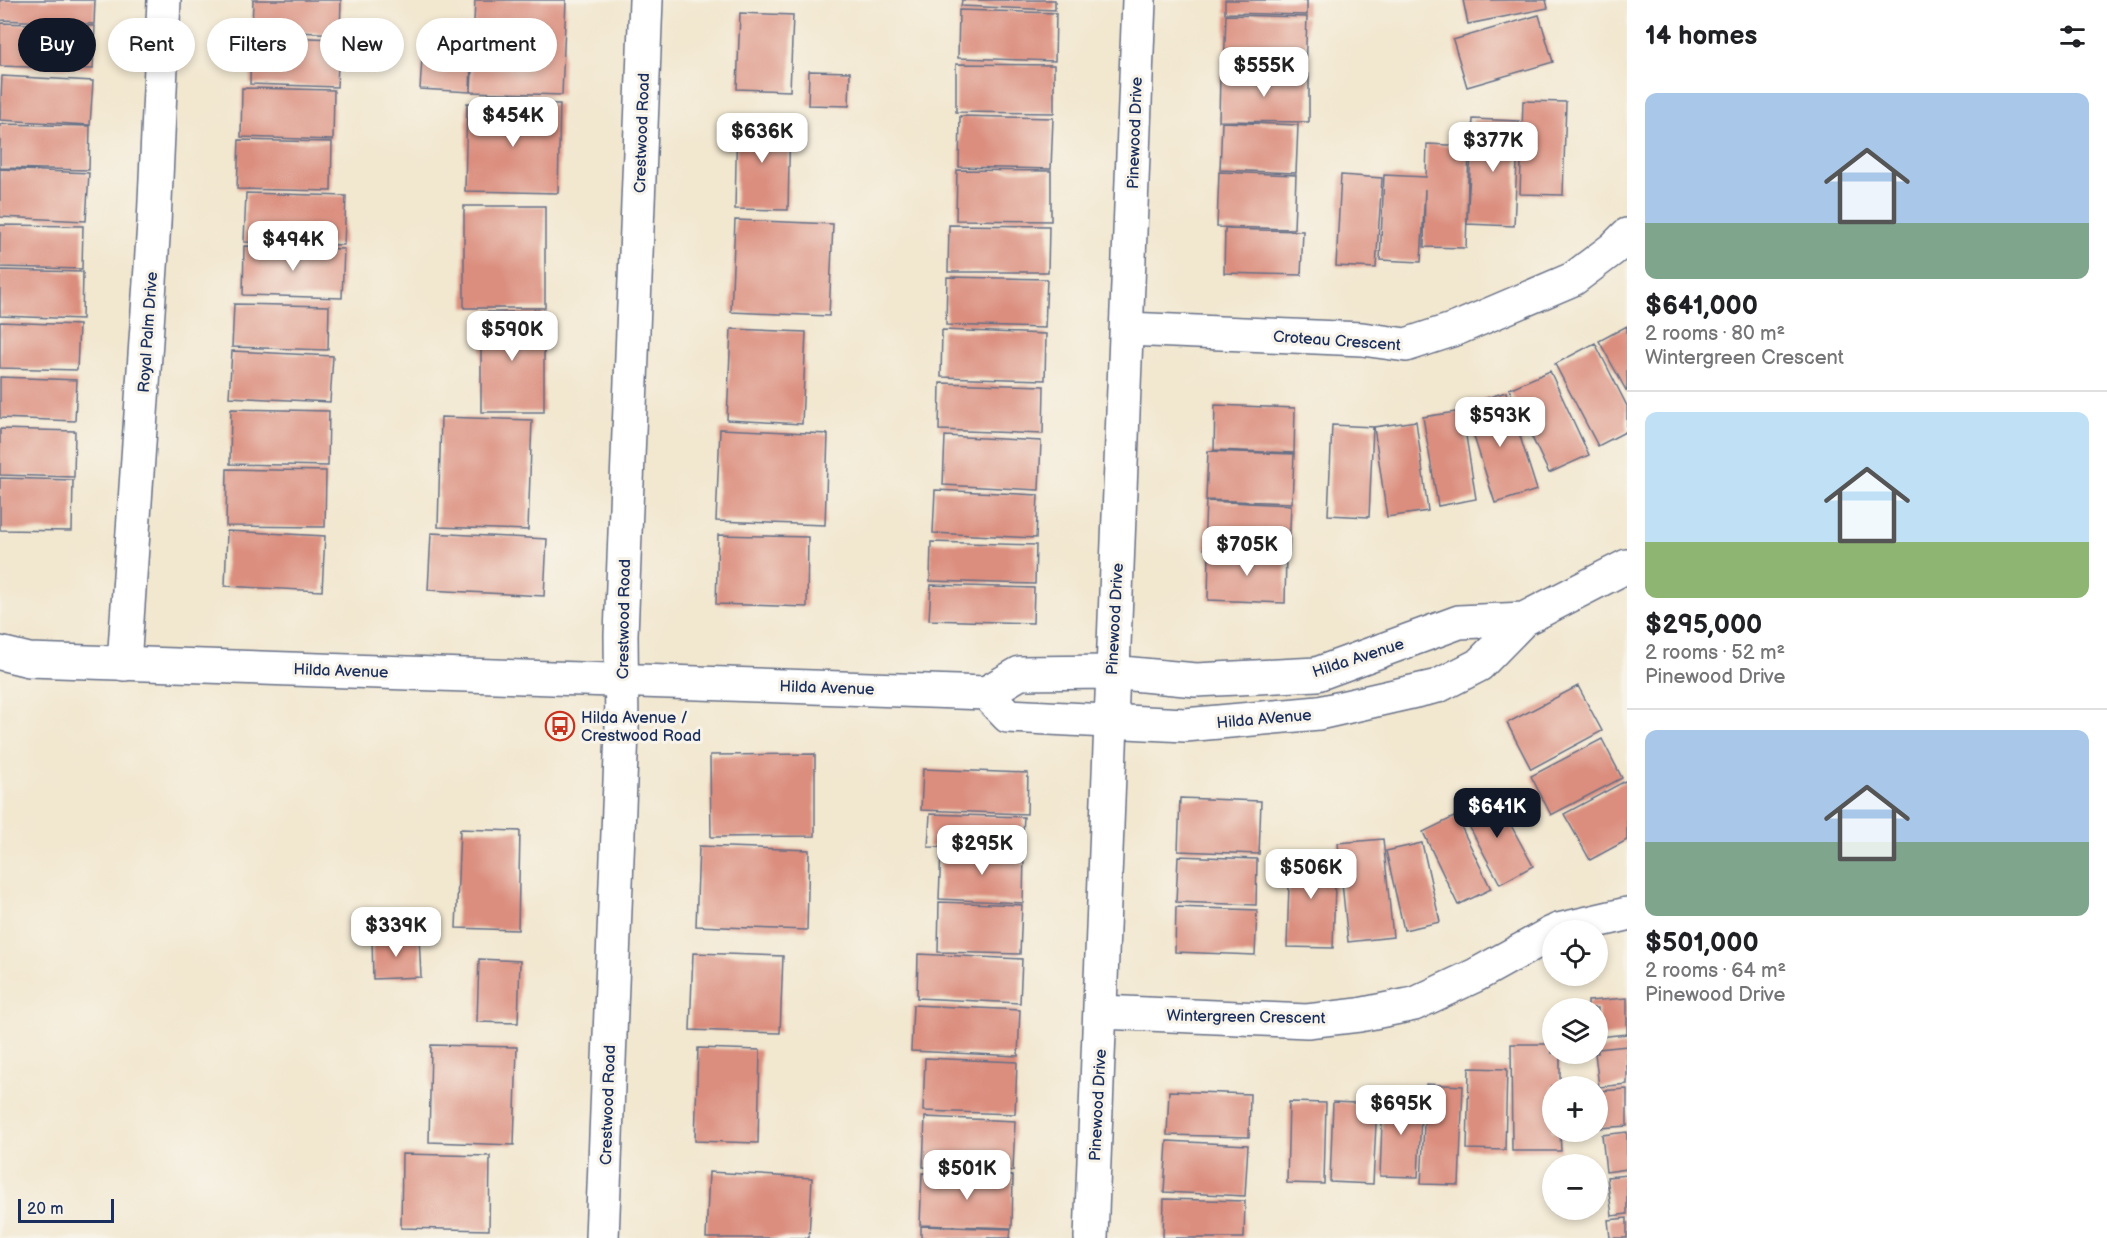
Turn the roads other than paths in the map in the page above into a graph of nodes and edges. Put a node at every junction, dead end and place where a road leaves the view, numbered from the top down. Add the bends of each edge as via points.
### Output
1 (164, 0) edge
2 (646, 0) edge
3 (1139, 0) edge
4 (1627, 235) edge
5 (1127, 329) junction
6 (1627, 566) edge
7 (1524, 619) junction
8 (0, 653) edge
9 (124, 664) junction
10 (1111, 672) junction
11 (622, 680) junction
12 (986, 693) junction
13 (1110, 721) junction
14 (1627, 914) edge
15 (1601, 920) edge
16 (1542, 939) edge
17 (1101, 1011) junction
18 (602, 1238) edge
19 (1091, 1238) edge

1 - 9 street, Royal Palm Drive via 154,223
2 - 11 street, Crestwood Road
3 - 5 street, Pinewood Drive
4 - 5 street, Croteau Crescent via 1573,279 1458,328 1406,345 1362,339
5 - 10 street, Pinewood Drive
6 - 7 street, Hilda Avenue
7 - 10 street, Hilda Avenue via 1459,622 1317,674 1196,680
7 - 13 street, Hilda AVenue via 1479,664 1438,686 1318,713 1185,724
8 - 9 street, Hilda Avenue via 28,660
9 - 11 street, Hilda Avenue
10 - 12 street, Hilda Avenue via 1020,673
10 - 13 street, Pinewood Drive
11 - 12 street, Hilda Avenue
11 - 18 street, Crestwood Road
12 - 13 street, Hilda AVenue via 1008,716
13 - 17 street, Pinewood Drive
14 - 15 street
16 - 17 street, Wintergreen Crescent via 1414,1004 1359,1015 1307,1021
17 - 19 street, Pinewood Drive

